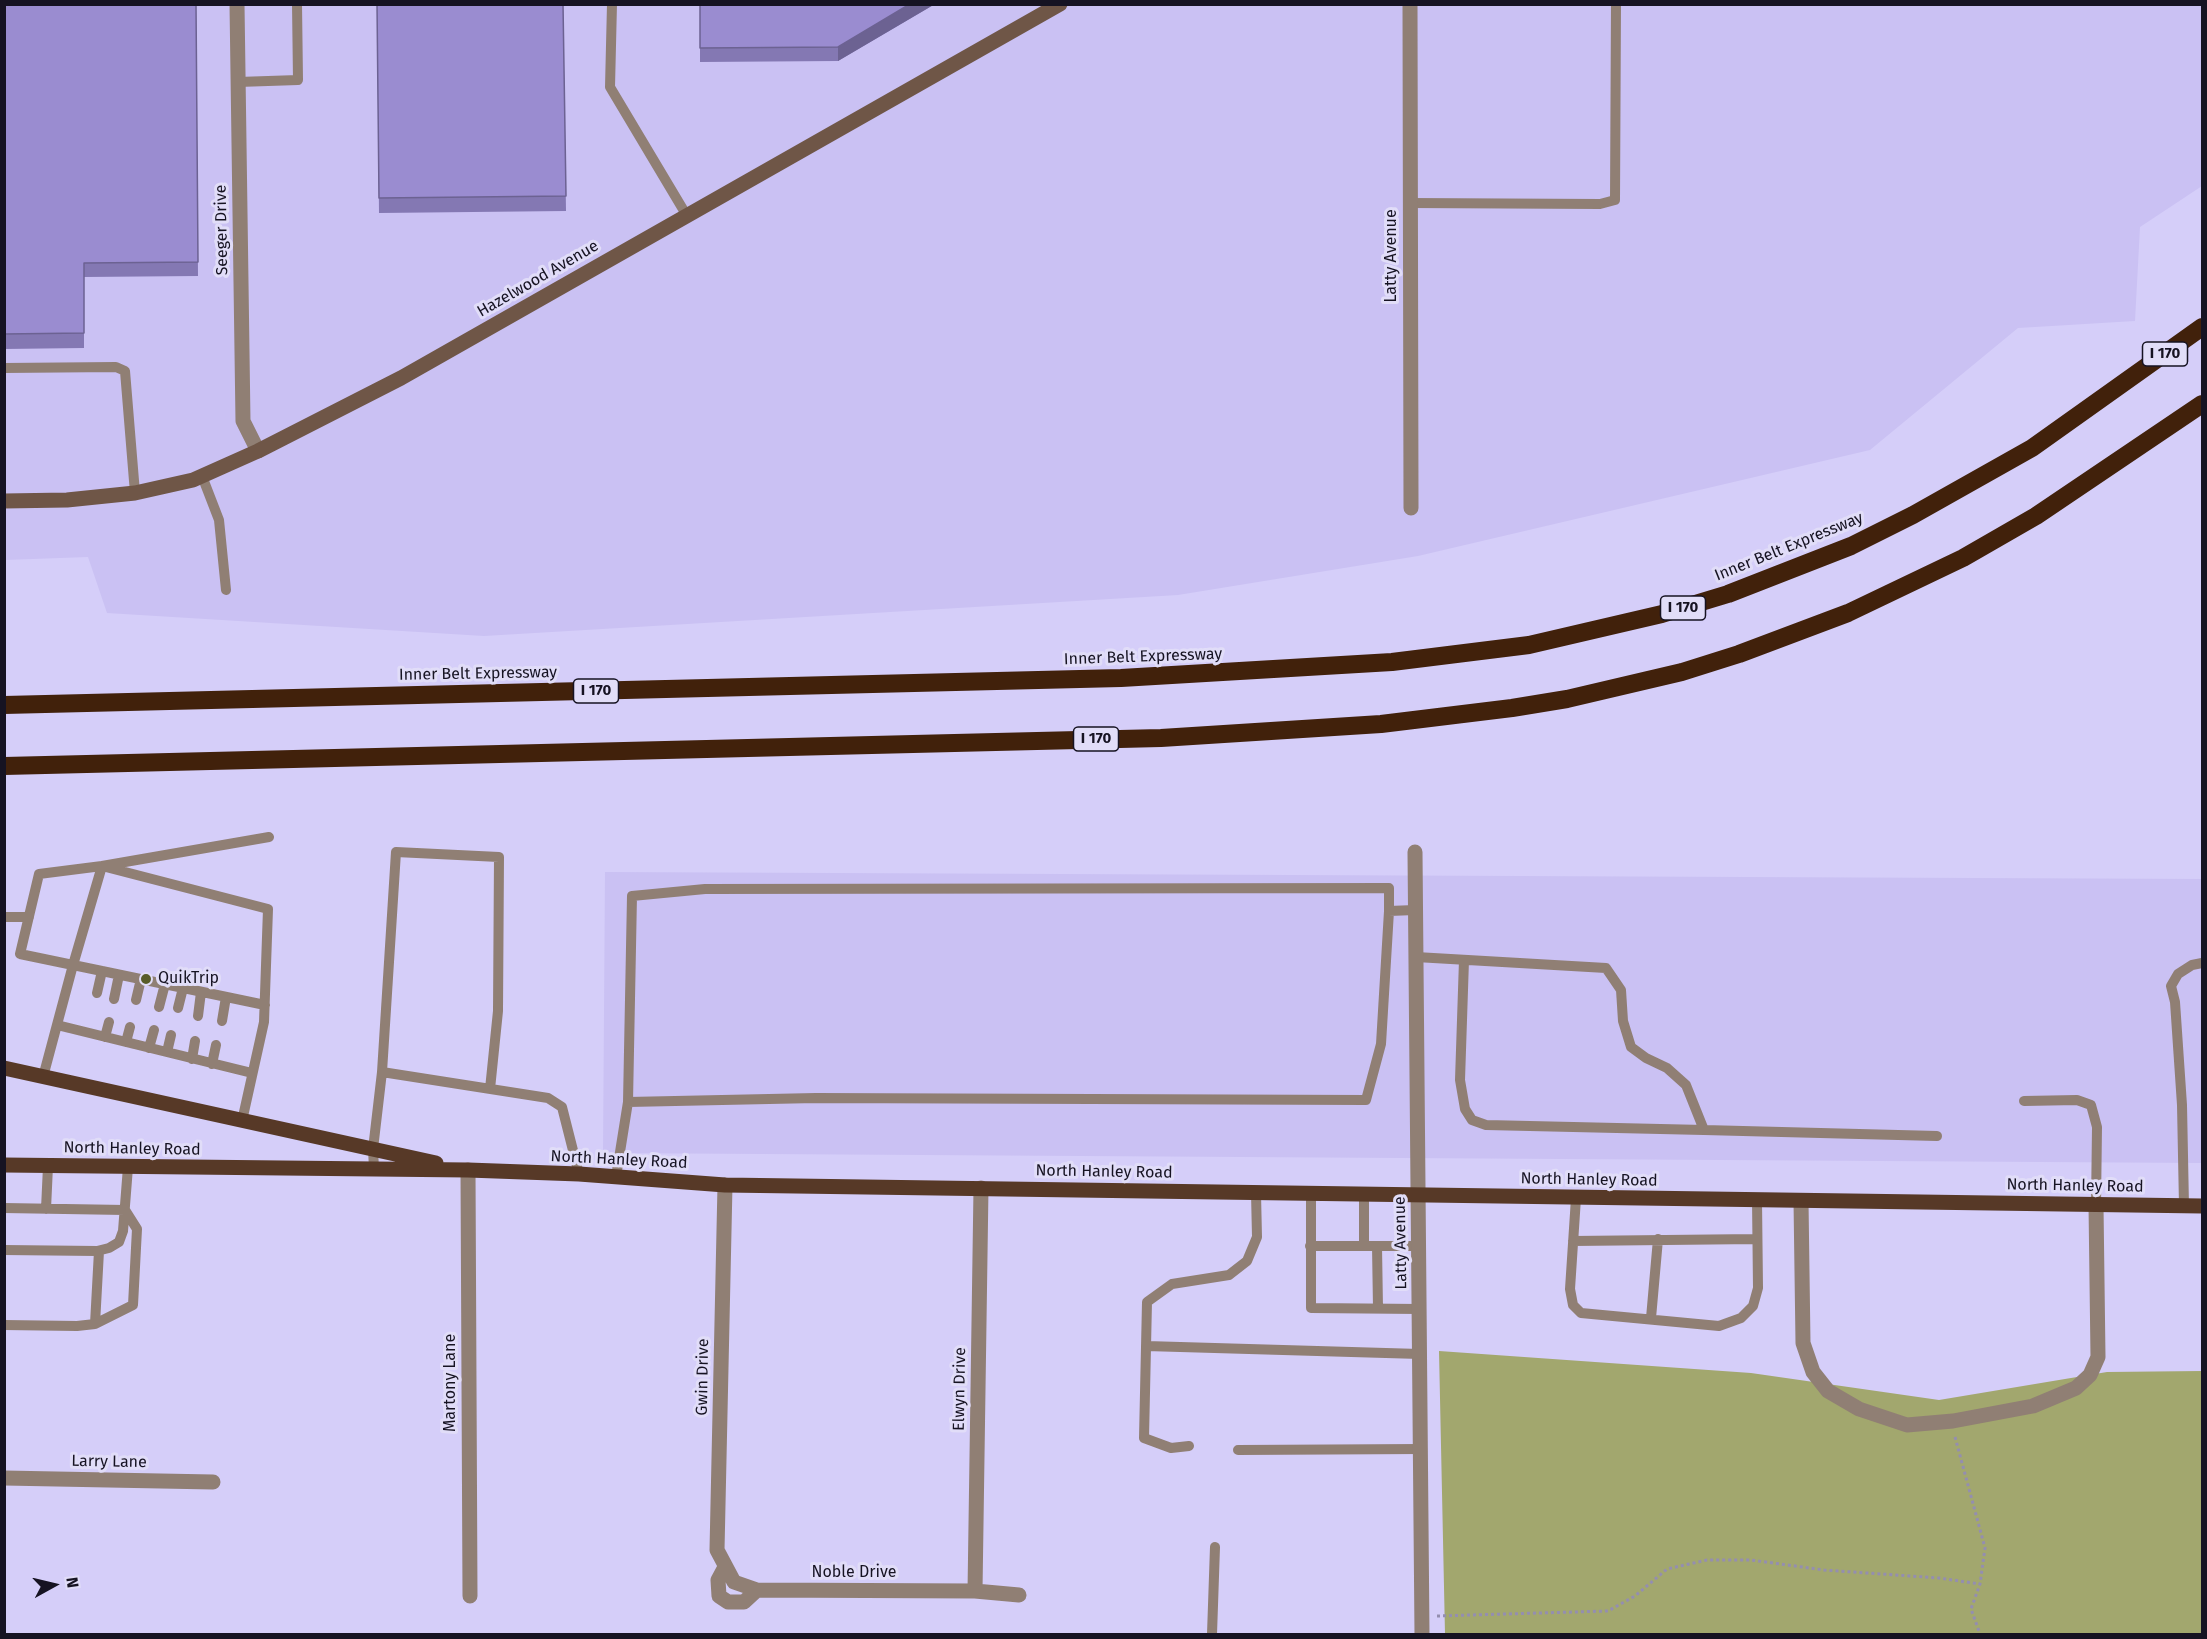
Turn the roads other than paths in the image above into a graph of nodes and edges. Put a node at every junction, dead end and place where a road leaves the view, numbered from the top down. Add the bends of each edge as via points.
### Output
1 (237, 4) edge
2 (297, 4) edge
3 (612, 4) edge
4 (1060, 4) edge
5 (1410, 4) edge
6 (1616, 4) edge
7 (238, 82) junction
8 (1410, 203) junction
9 (687, 216) junction
10 (2202, 327) edge
11 (4, 368) edge
12 (2202, 404) edge
13 (258, 451) junction
14 (202, 476) junction
15 (135, 493) junction
16 (4, 501) edge
17 (1411, 508) dead end
18 (226, 590) dead end
19 (4, 705) edge
20 (4, 766) edge
21 (269, 837) dead end
22 (1415, 852) dead end
23 (102, 866) junction
24 (1389, 910) junction
25 (1415, 910) junction
26 (29, 917) junction
27 (4, 918) edge
28 (1416, 957) junction
29 (1464, 960) junction
30 (2202, 963) edge
31 (74, 965) junction
32 (102, 971) junction
33 (119, 975) junction
34 (141, 979) junction
35 (165, 984) junction
36 (183, 988) junction
37 (201, 992) junction
38 (97, 993) dead end
39 (226, 997) junction
40 (114, 999) dead end
41 (136, 1000) dead end
42 (265, 1005) junction
43 (159, 1007) dead end
44 (178, 1008) dead end
45 (198, 1016) dead end
46 (90, 1020) dead end
47 (222, 1021) dead end
48 (109, 1022) dead end
49 (57, 1025) junction
50 (130, 1028) dead end
51 (154, 1030) dead end
52 (87, 1033) junction
53 (171, 1035) dead end
54 (105, 1037) junction
55 (195, 1041) dead end
56 (126, 1042) junction
57 (216, 1045) dead end
58 (149, 1048) junction
59 (167, 1052) junction
60 (192, 1059) junction
61 (212, 1064) junction
62 (4, 1068) edge
63 (382, 1072) junction
64 (252, 1074) junction
65 (44, 1077) junction
66 (490, 1089) junction
67 (2024, 1101) dead end
68 (628, 1102) junction
69 (242, 1120) junction
70 (1704, 1130) junction
71 (1937, 1136) dead end
72 (373, 1149) junction
73 (4, 1165) edge
74 (48, 1166) junction
75 (128, 1167) junction
76 (374, 1169) junction
77 (468, 1170) junction
78 (579, 1174) junction
79 (616, 1177) junction
80 (725, 1185) junction
81 (981, 1188) junction
82 (1256, 1193) junction
83 (1311, 1194) junction
84 (1364, 1195) junction
85 (1418, 1196) junction
86 (1576, 1198) junction
87 (1757, 1200) junction
88 (1801, 1201) junction
89 (2096, 1204) junction
90 (2184, 1206) junction
91 (2202, 1206) edge
92 (46, 1209) junction
93 (6, 1210) edge
94 (125, 1210) junction
95 (1658, 1239) junction
96 (1757, 1239) junction
97 (1573, 1241) junction
98 (1310, 1246) junction
99 (1364, 1246) junction
100 (1377, 1246) junction
101 (1419, 1246) junction
102 (5, 1247) edge
103 (99, 1251) junction
104 (1378, 1308) junction
105 (1419, 1309) junction
106 (1651, 1318) junction
107 (96, 1324) junction
108 (4, 1325) edge
109 (1146, 1346) junction
110 (1420, 1354) junction
111 (1189, 1446) dead end
112 (1421, 1449) junction
113 (1238, 1450) dead end
114 (4, 1478) edge
115 (213, 1482) dead end
116 (1215, 1547) dead end
117 (725, 1568) junction
118 (734, 1582) joint
119 (757, 1590) junction
120 (975, 1591) junction
121 (1018, 1595) dead end
122 (470, 1596) dead end
123 (1212, 1635) edge
124 (1422, 1635) edge

1 - 7 street, Seeger Drive
2 - 7 lane via 298,80
3 - 9 lane via 610,87
4 - 9 street, Hazelwood Avenue
5 - 8 street, Latty Avenue
6 - 8 lane via 1615,200 1600,204
7 - 13 street, Seeger Drive via 243,421
8 - 17 street, Latty Avenue
9 - 13 street, Hazelwood Avenue via 401,378
10 - 19 highway, Inner Belt Expressway / I 170 via 2032,448 1861,541 1802,566 1662,614 1529,645 1325,668 1121,678
11 - 15 lane via 116,367 125,371
12 - 20 highway, I 170 via 2036,516 1963,558 1848,613 1682,672 1567,699 1358,726 1161,738
13 - 14 street, Hazelwood Avenue
14 - 15 street, Hazelwood Avenue
14 - 18 lane via 219,520
15 - 16 street, Hazelwood Avenue
21 - 23 lane
22 - 25 street, Latty Avenue
23 - 26 lane via 39,874
23 - 31 lane
23 - 42 lane via 268,909
24 - 25 lane
24 - 68 lane via 1381,1044 1366,1100 816,1098
24 - 68 lane via 1389,888 705,888 632,896
25 - 28 street, Latty Avenue
26 - 27 lane
26 - 31 lane via 20,954
28 - 29 lane
28 - 85 street, Latty Avenue
29 - 70 lane via 1606,968 1621,990 1623,1020 1631,1047 1667,1068 1686,1085
29 - 70 lane via 1460,1080 1465,1109 1472,1119 1486,1125
30 - 90 lane via 2178,974 2171,986 2182,1105
31 - 32 lane
31 - 49 lane
32 - 33 lane
32 - 38 lane
33 - 34 lane
33 - 40 lane
34 - 35 lane
34 - 41 lane
35 - 36 lane
35 - 43 lane
36 - 37 lane
36 - 44 lane
37 - 39 lane
37 - 45 lane
39 - 42 lane
39 - 47 lane
42 - 64 lane
46 - 52 lane
48 - 54 lane
49 - 52 lane
49 - 65 lane
50 - 56 lane
51 - 58 lane
52 - 54 lane
53 - 59 lane
54 - 56 lane
55 - 60 lane
56 - 58 lane
57 - 61 lane
58 - 59 lane
59 - 60 lane
60 - 61 lane
61 - 64 lane
62 - 65 main road
63 - 66 lane
63 - 66 lane via 396,852 498,857 498,1011
63 - 72 lane
64 - 69 lane
65 - 69 main road
66 - 78 lane via 548,1098 562,1107
67 - 89 lane via 2077,1100 2091,1105 2097,1127
68 - 79 lane
69 - 72 main road
70 - 71 lane
72 - 76 lane
72 - 77 main road
73 - 74 main road, North Hanley Road
74 - 75 main road, North Hanley Road
74 - 92 lane
75 - 76 main road, North Hanley Road
75 - 94 lane
76 - 77 main road, North Hanley Road
77 - 78 main road, North Hanley Road
77 - 122 street, Martony Lane
78 - 79 main road, North Hanley Road
79 - 80 main road, North Hanley Road
80 - 81 main road, North Hanley Road
80 - 117 street, Gwin Drive via 717,1550
81 - 82 main road, North Hanley Road
81 - 120 street, Elwyn Drive
82 - 83 main road, North Hanley Road
82 - 109 lane via 1257,1237 1247,1261 1229,1275 1172,1284 1147,1302
83 - 84 main road, North Hanley Road
83 - 98 lane
84 - 85 main road, North Hanley Road
84 - 99 lane
85 - 86 main road, North Hanley Road
85 - 101 street, Latty Avenue
86 - 87 main road, North Hanley Road
86 - 97 lane
87 - 88 main road, North Hanley Road
87 - 96 lane
88 - 89 main road, North Hanley Road
88 - 89 street via 1803,1344 1813,1372 1828,1391 1859,1409 1908,1425 2033,1406 2076,1388 2090,1375 2098,1357
89 - 90 main road, North Hanley Road
90 - 91 main road, North Hanley Road
92 - 93 lane
92 - 94 lane via 86,1213
94 - 103 lane via 119,1242
94 - 107 lane via 137,1229 133,1305
95 - 96 lane
95 - 97 lane
95 - 106 lane
96 - 106 lane via 1758,1288 1753,1306 1741,1318 1719,1326
97 - 106 lane via 1570,1289 1573,1305 1581,1313
98 - 99 lane
98 - 104 lane via 1311,1308
99 - 100 lane
100 - 101 lane
100 - 104 lane
101 - 105 street, Latty Avenue
102 - 103 lane via 84,1247
103 - 107 lane
104 - 105 lane
105 - 110 street, Latty Avenue
107 - 108 lane
109 - 110 lane
109 - 111 lane via 1144,1438 1171,1448
110 - 112 street, Latty Avenue
112 - 113 lane
112 - 124 street, Latty Avenue
114 - 115 street, Larry Lane
116 - 123 lane
117 - 118 street, Gwin Drive
117 - 119 street, Gwin Drive via 718,1580 719,1596 728,1602 744,1602
118 - 119 street, Noble Drive
119 - 120 street, Noble Drive
120 - 121 street, Noble Drive

